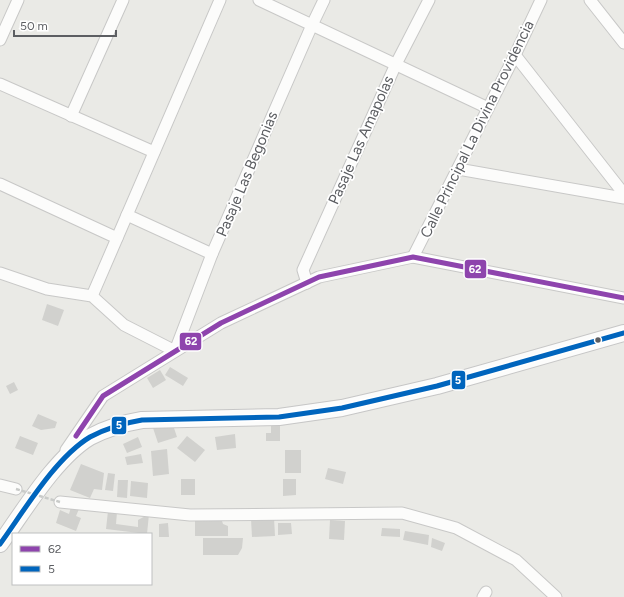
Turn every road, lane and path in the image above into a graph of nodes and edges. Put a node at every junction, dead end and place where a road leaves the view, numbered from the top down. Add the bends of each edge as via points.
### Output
1 (18, 0) edge
2 (123, 0) edge
3 (220, 0) edge
4 (259, 0) edge
5 (324, 0) edge
6 (428, 0) edge
7 (541, 0) edge
8 (590, 0) edge
9 (312, 25) junction
10 (0, 40) edge
11 (624, 43) edge
12 (515, 55) junction
13 (396, 64) junction
14 (0, 84) edge
15 (488, 108) junction
16 (71, 116) junction
17 (154, 152) junction
18 (458, 169) junction
19 (0, 184) edge
20 (624, 194) edge
21 (624, 198) edge
22 (127, 215) junction
23 (117, 238) junction
24 (212, 254) junction
25 (413, 257) junction
26 (0, 273) edge
27 (307, 283) junction
28 (92, 296) junction
29 (624, 298) edge
30 (624, 333) edge
31 (175, 351) junction
32 (52, 471) junction
33 (0, 485) edge
34 (16, 489) joint
35 (60, 502) joint
36 (0, 544) edge
37 (556, 597) edge

1 - 10 street
2 - 16 street
3 - 17 street
4 - 9 street
5 - 9 street, Pasaje Las Begonias
6 - 13 street, Pasaje Las Amapolas
7 - 12 street, Calle Principal La Divina Providencia
8 - 11 street
9 - 13 street
9 - 24 street, Pasaje Las Begonias
12 - 15 street, Calle Principal La Divina Providencia
12 - 20 street
13 - 15 street
13 - 27 street, Pasaje Las Amapolas via 303,270
14 - 16 street
15 - 18 street, Calle Principal La Divina Providencia
16 - 17 street
17 - 22 street
18 - 21 street
18 - 25 street, Calle Principal La Divina Providencia
19 - 23 street
22 - 23 street
22 - 24 street
23 - 28 street
24 - 31 street, Pasaje Las Begonias
25 - 27 street via 319,277
25 - 29 street
26 - 28 street via 47,289
27 - 31 street via 221,323
28 - 31 street via 124,325
30 - 32 street via 437,386 342,408 279,417 142,420 124,423 89,438
31 - 32 street via 103,396
32 - 36 street
33 - 34 street
34 - 35 path, bridge
35 - 37 street via 190,515 402,513 456,528 516,560

